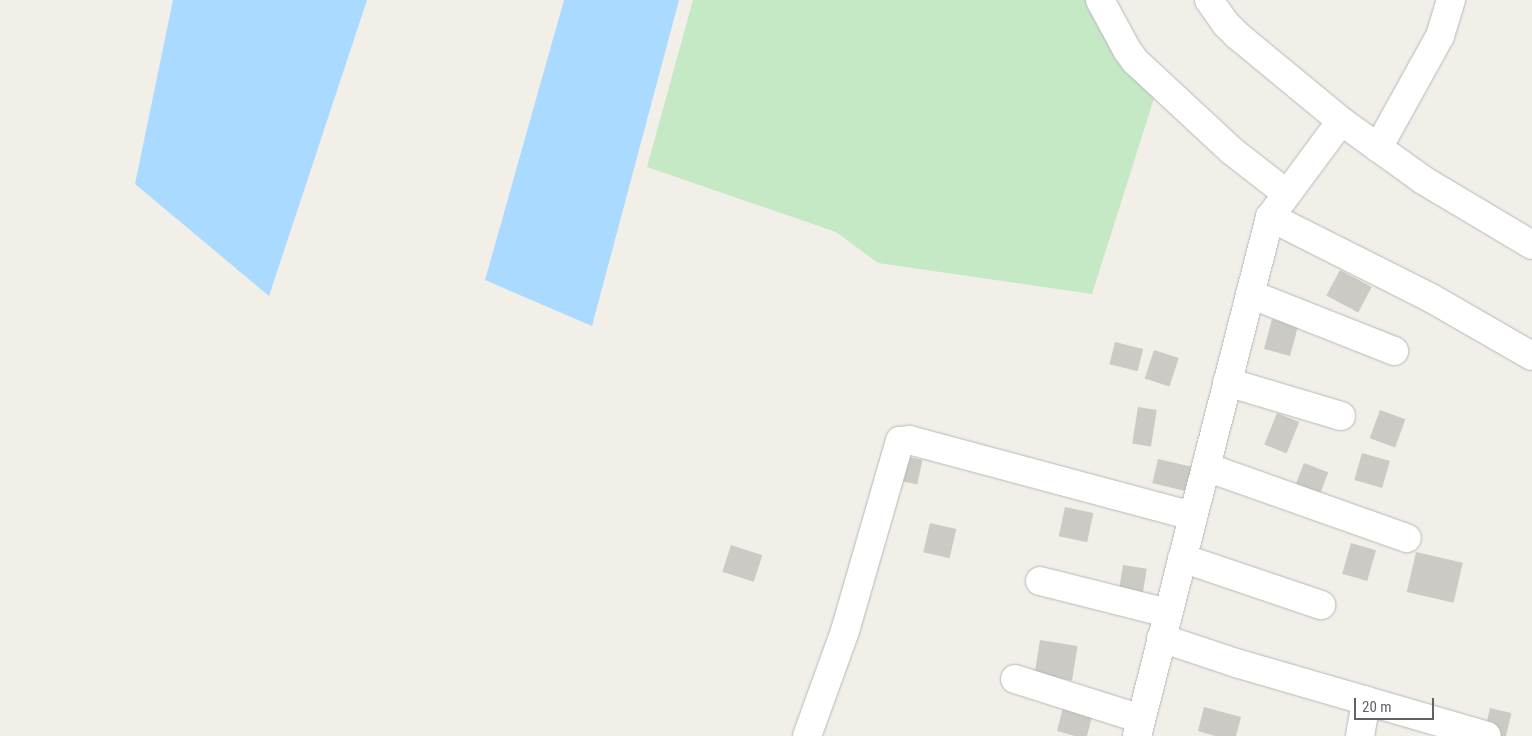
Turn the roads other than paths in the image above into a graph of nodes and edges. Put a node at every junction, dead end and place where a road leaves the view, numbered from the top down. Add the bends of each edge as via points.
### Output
1 (1100, 0) edge
2 (1208, 0) edge
3 (1452, 0) edge
4 (1337, 126) junction
5 (1378, 148) junction
6 (1286, 193) junction
7 (1270, 217) junction
8 (1532, 245) edge
9 (1250, 294) junction
10 (1394, 351) dead end
11 (1532, 356) edge
12 (1228, 382) junction
13 (1341, 416) dead end
14 (1206, 467) junction
15 (1193, 516) junction
16 (1407, 538) dead end
17 (1182, 558) junction
18 (1040, 581) dead end
19 (1321, 605) dead end
20 (1164, 626) junction
21 (1014, 679) dead end
22 (1366, 701) junction
23 (1139, 727) edge
24 (807, 736) edge
25 (1360, 736) edge
26 (1487, 736) edge

1 - 6 street via 1135,61 1232,151
2 - 4 street via 1238,36
3 - 5 street via 1440,36
4 - 5 street
4 - 6 street
5 - 8 street via 1423,180
6 - 7 street
7 - 9 street
7 - 11 street via 1431,298
9 - 10 street
9 - 12 street
12 - 13 street
12 - 14 street
14 - 15 street
14 - 16 street
15 - 17 street
15 - 24 street via 909,440 900,441 845,631
17 - 19 street
17 - 20 street
18 - 20 street
20 - 22 street via 1236,663
20 - 23 street
21 - 23 street
22 - 25 street
22 - 26 street

